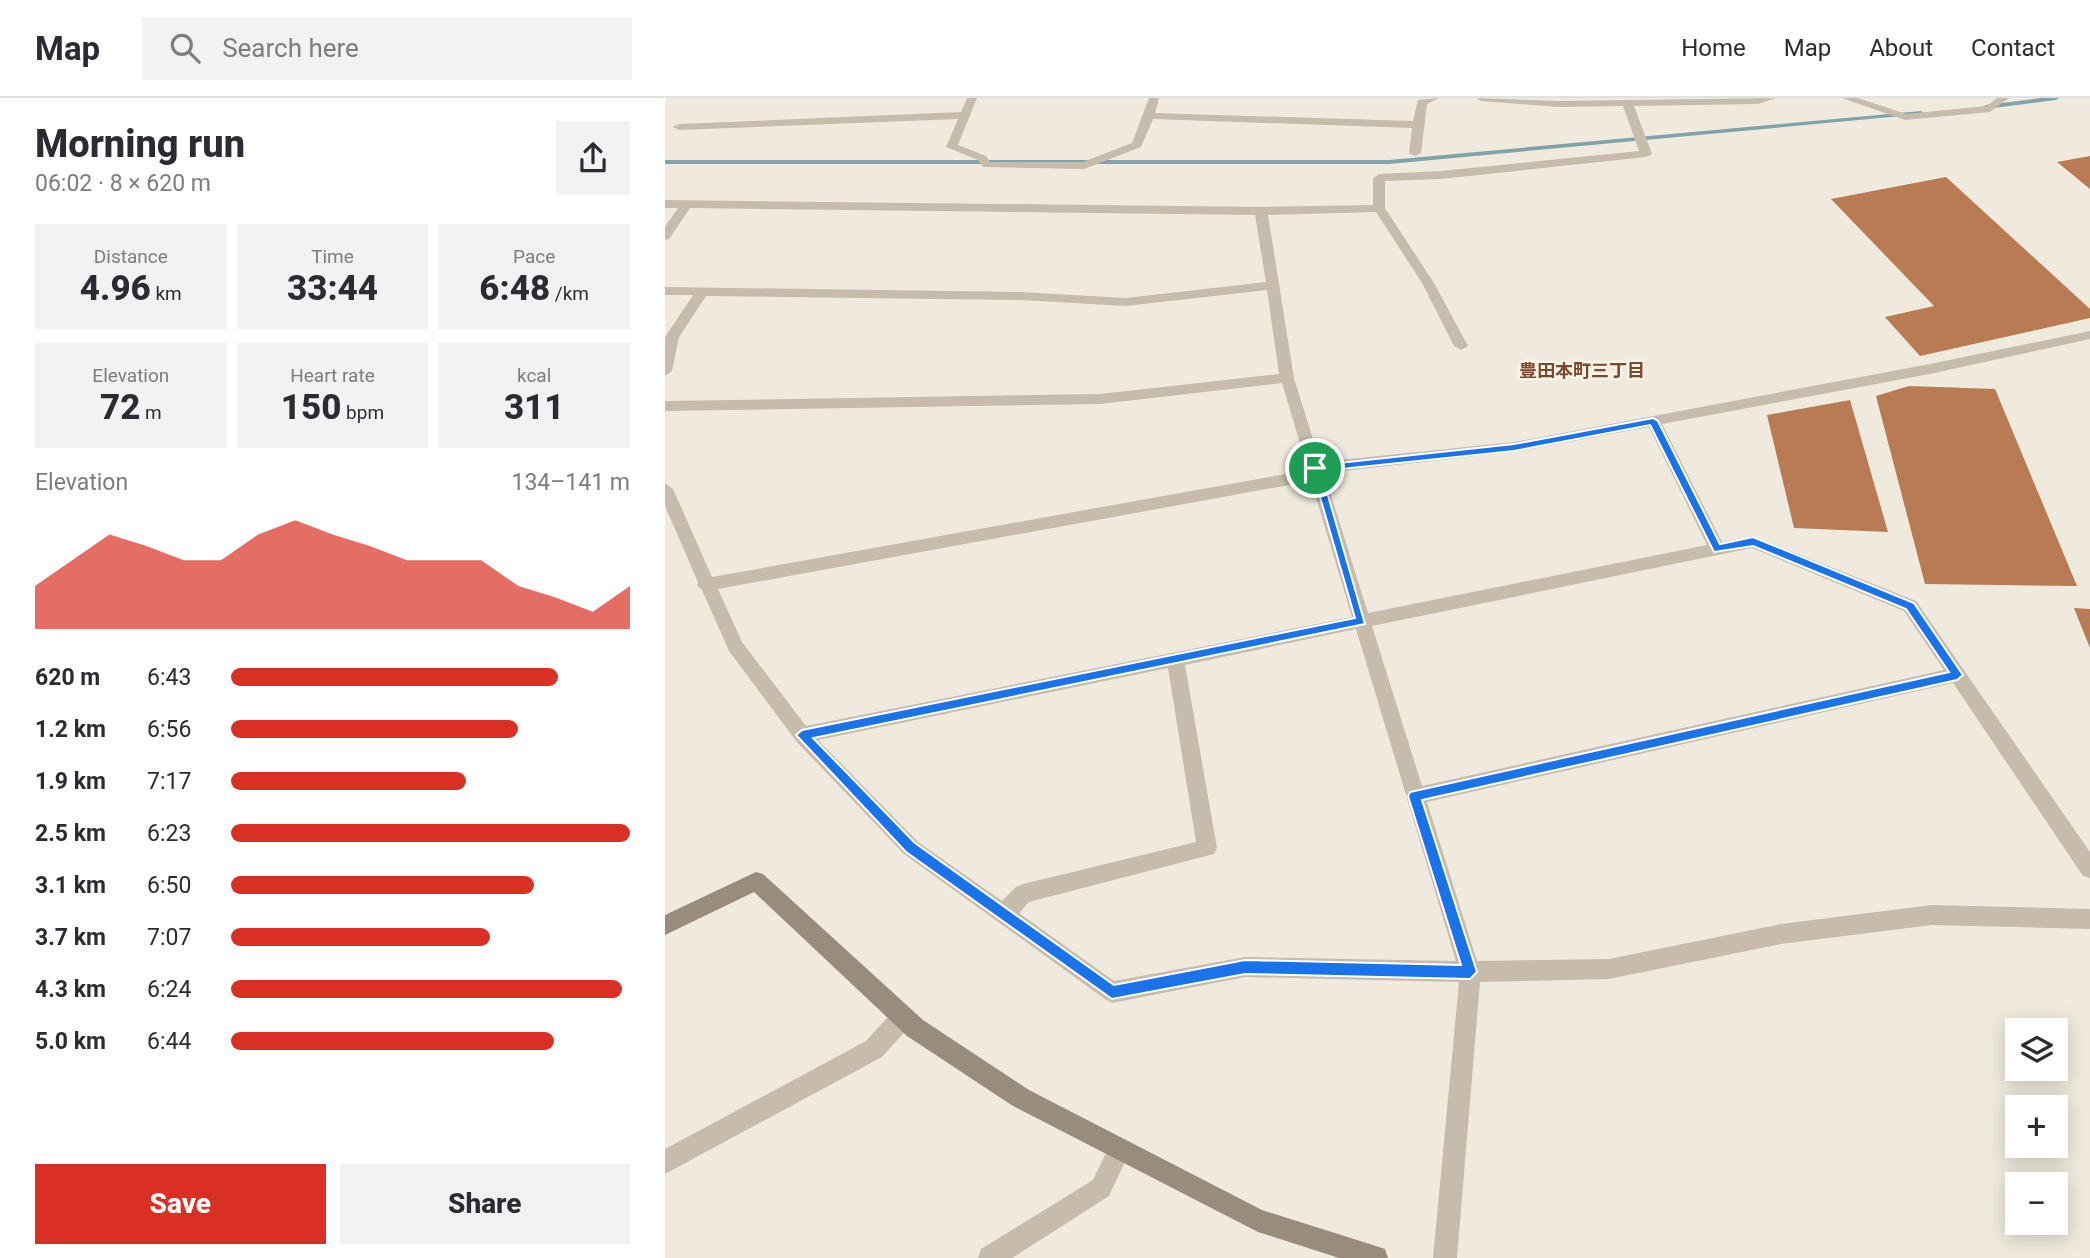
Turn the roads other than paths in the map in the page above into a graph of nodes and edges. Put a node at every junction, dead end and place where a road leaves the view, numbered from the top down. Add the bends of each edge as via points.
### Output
1 (972, 98) edge
2 (1154, 98) edge
3 (1434, 98) edge
4 (1481, 98) edge
5 (1771, 98) edge
6 (1847, 98) edge
7 (2004, 98) edge
8 (1627, 103) junction
9 (965, 115) junction
10 (1149, 116) junction
11 (1418, 125) junction
12 (679, 127) dead end
13 (1415, 153) dead end
14 (665, 204) edge
15 (687, 204) junction
16 (1379, 208) junction
17 (1261, 211) junction
18 (665, 236) edge
19 (1272, 285) junction
20 (665, 291) edge
21 (702, 291) junction
22 (2090, 335) edge
23 (1461, 346) dead end
24 (665, 371) edge
25 (1287, 378) junction
26 (665, 406) edge
27 (1653, 421) junction
28 (1316, 471) junction
29 (665, 488) edge
30 (1717, 549) junction
31 (705, 585) junction
32 (1361, 621) junction
33 (1175, 659) junction
34 (1957, 675) junction
35 (802, 735) junction
36 (1415, 796) junction
37 (2090, 869) edge
38 (1004, 914) junction
39 (2090, 919) edge
40 (665, 925) edge
41 (1470, 972) junction
42 (903, 1017) junction
43 (1120, 1149) junction
44 (665, 1162) edge
45 (990, 1258) edge
46 (1375, 1258) edge
47 (1445, 1258) edge

1 - 9 street
2 - 10 street
3 - 11 street via 1422,102
4 - 8 street
5 - 8 street
6 - 7 street via 1905,117 1990,109
8 - 16 street via 1646,154 1380,178
9 - 10 street via 952,147 982,158 987,165 1040,166 1084,166 1137,145
9 - 12 street
10 - 11 street
11 - 13 street
14 - 15 street
15 - 17 street
15 - 18 street
16 - 17 street
16 - 23 street via 1428,283
17 - 19 street
19 - 21 street via 1126,302
19 - 25 street
20 - 21 street
21 - 24 street via 672,337
22 - 27 street
25 - 26 street via 1100,399
25 - 28 street
27 - 28 street via 1514,447
27 - 30 street
28 - 31 street
28 - 32 street
29 - 31 street
30 - 32 street
30 - 34 street via 1753,541 1910,606
31 - 35 street via 734,646
32 - 33 street
32 - 36 street
33 - 35 street
33 - 38 street via 1207,848 1023,894
34 - 36 street
34 - 37 street
35 - 38 street via 911,848
36 - 41 street
38 - 41 street via 1112,992 1245,967
39 - 41 street via 1932,915 1781,934 1609,969
40 - 42 street via 756,881
41 - 47 street
42 - 43 street via 1021,1098
42 - 44 street via 874,1049
43 - 45 street via 1101,1188
43 - 46 street via 1258,1220

